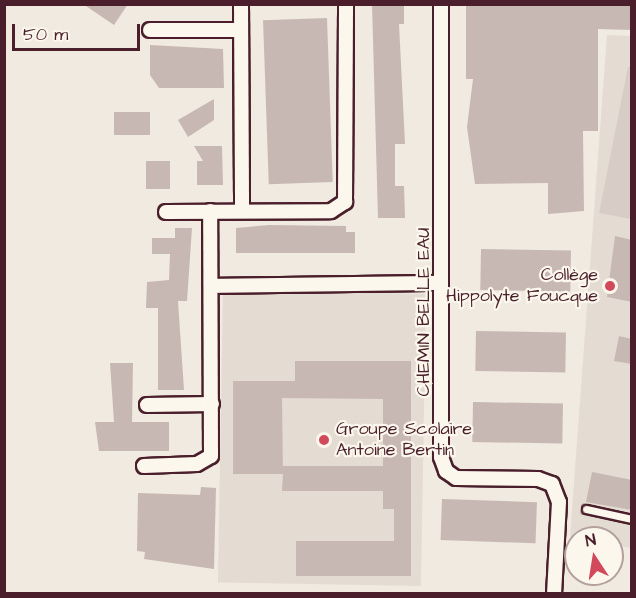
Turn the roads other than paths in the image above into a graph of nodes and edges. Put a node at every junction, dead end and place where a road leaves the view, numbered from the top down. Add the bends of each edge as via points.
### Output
1 (241, 4) edge
2 (346, 4) edge
3 (441, 4) edge
4 (150, 30) dead end
5 (240, 30) junction
6 (242, 211) junction
7 (166, 212) dead end
8 (210, 212) junction
9 (441, 284) junction
10 (212, 286) junction
11 (212, 404) junction
12 (147, 405) dead end
13 (144, 466) dead end
14 (586, 509) dead end
15 (632, 519) edge
16 (554, 594) edge

1 - 5 street
2 - 6 street via 345,202 331,211
3 - 9 street, CHEMIN BELLE EAU
4 - 5 street
5 - 6 street
6 - 8 street
7 - 8 street
8 - 10 street
9 - 10 street
9 - 16 street, CHEMIN BELLE EAU via 446,471 456,478 538,478 552,484 559,502
10 - 11 street
11 - 12 street
11 - 13 street via 211,456 206,462
14 - 15 lane

